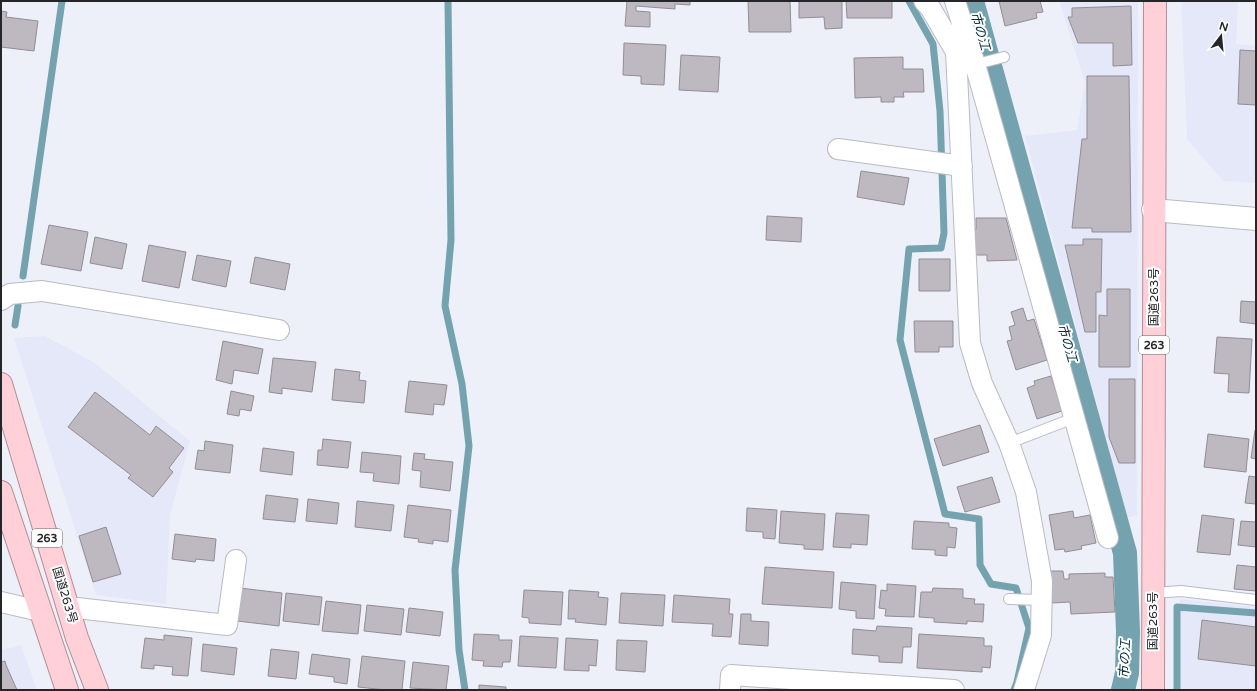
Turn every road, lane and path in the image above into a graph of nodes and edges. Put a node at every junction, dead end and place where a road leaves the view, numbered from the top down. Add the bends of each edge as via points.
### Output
1 (924, 1) edge
2 (955, 1) edge
3 (1154, 1) edge
4 (1004, 57) dead end
5 (966, 67) junction
6 (838, 149) dead end
7 (948, 165) junction
8 (1153, 210) junction
9 (1256, 219) edge
10 (1, 300) edge
11 (279, 330) dead end
12 (1, 384) edge
13 (1074, 418) junction
14 (1010, 443) junction
15 (1, 492) edge
16 (1108, 538) dead end
17 (236, 560) dead end
18 (1153, 593) junction
19 (1009, 599) dead end
20 (1036, 599) junction
21 (1256, 600) edge
22 (1, 602) edge
23 (68, 607) junction
24 (40, 610) junction
25 (68, 690) edge
26 (97, 690) edge
27 (730, 690) edge
28 (954, 690) edge
29 (1024, 690) edge
30 (1153, 690) edge

1 - 5 street
2 - 5 street
3 - 8 highway, 国道263号 / 263
4 - 5 lane
5 - 7 street
5 - 13 street
6 - 7 street
7 - 14 street via 970,343 982,383
8 - 9 street
8 - 18 highway, 国道263号 / 263
10 - 11 street via 10,294 42,291
12 - 23 highway, 国道263号 / 263
13 - 14 lane
13 - 16 street
14 - 20 street via 1026,492 1042,581
15 - 24 highway, 263
17 - 23 street via 227,625
18 - 21 lane via 1181,591
18 - 30 highway, 国道263号 / 263
19 - 20 lane
20 - 29 street via 1041,634
22 - 24 street
23 - 26 highway, 国道263号 / 263
24 - 25 highway, 263
27 - 28 street via 731,675

